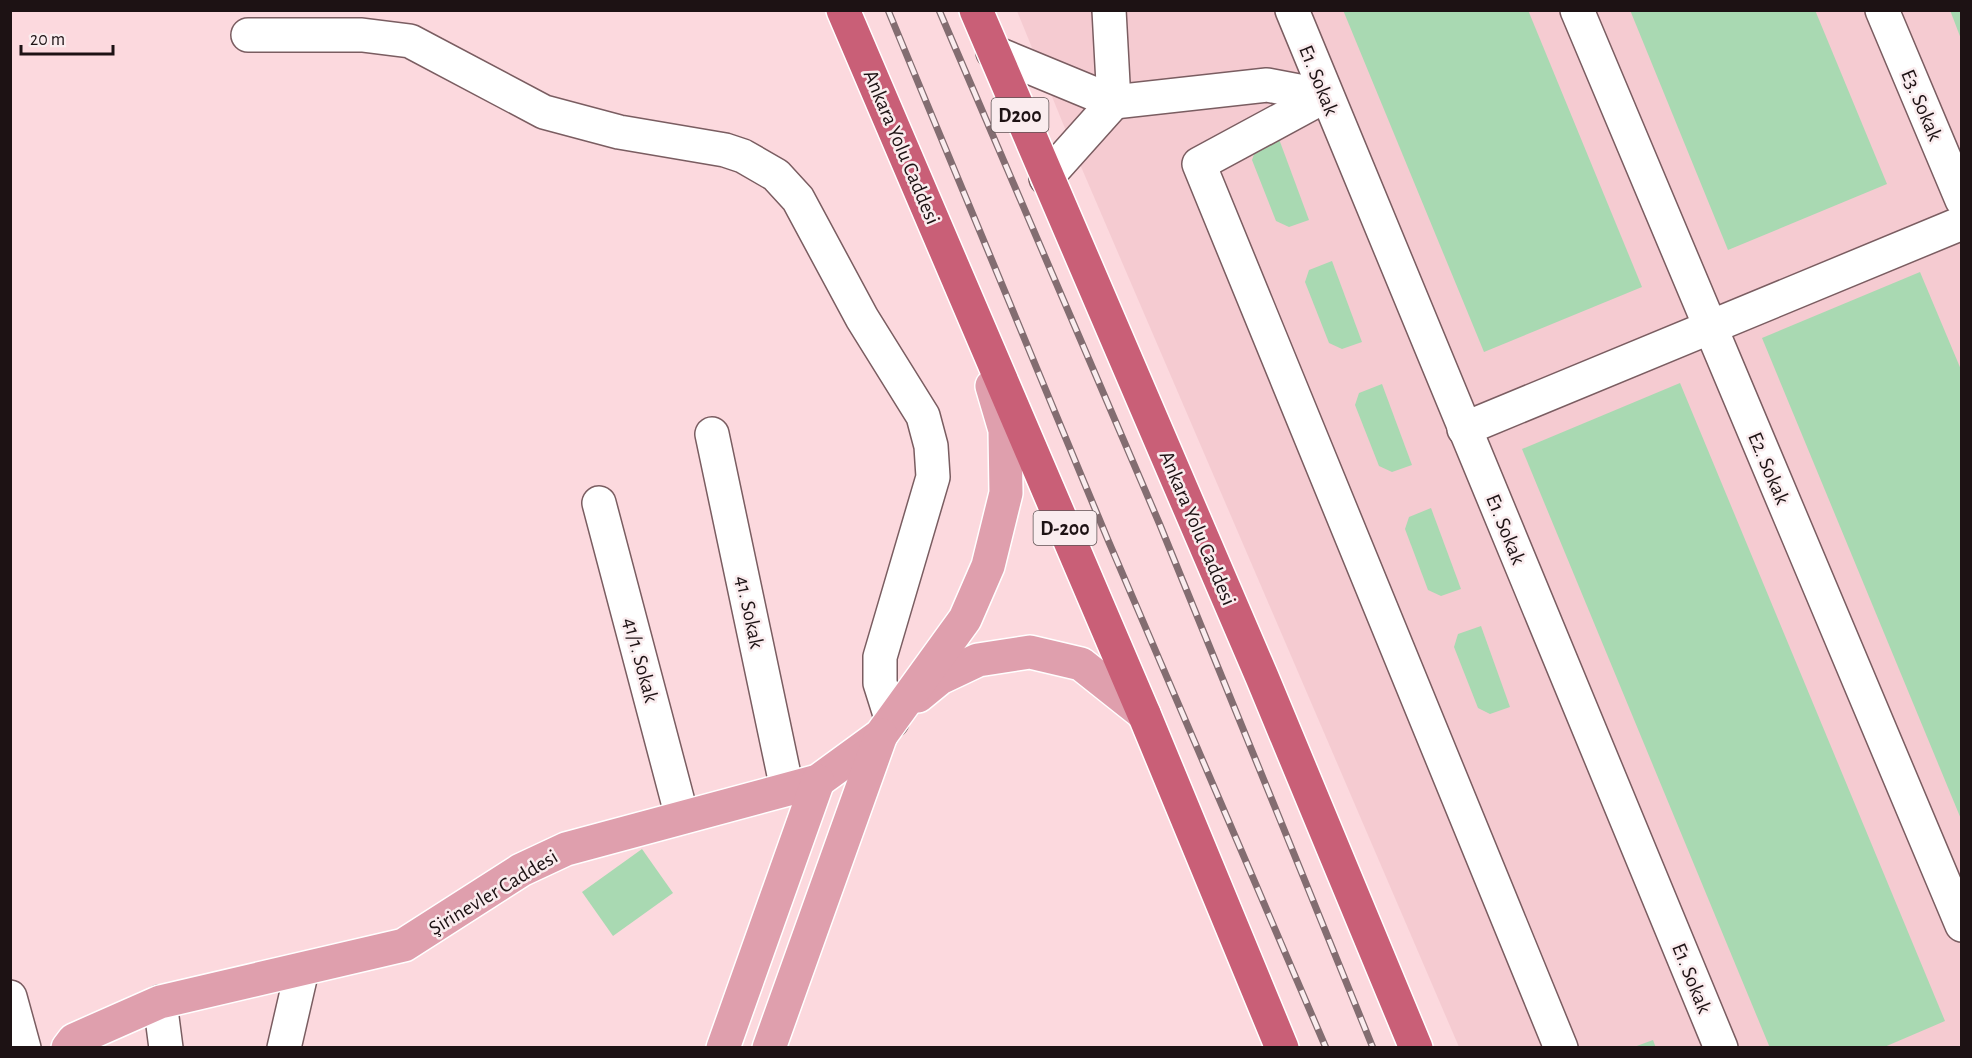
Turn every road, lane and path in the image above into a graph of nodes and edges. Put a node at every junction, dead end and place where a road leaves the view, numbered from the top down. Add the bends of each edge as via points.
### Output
1 (843, 10) edge
2 (975, 10) edge
3 (1109, 10) edge
4 (1292, 10) edge
5 (1577, 10) edge
6 (1882, 10) edge
7 (248, 35) dead end
8 (993, 52) junction
9 (1325, 96) junction
10 (1114, 102) junction
11 (1046, 178) junction
12 (1962, 200) edge
13 (1962, 223) edge
14 (962, 287) junction
15 (1710, 327) junction
16 (1464, 429) junction
17 (712, 434) dead end
18 (600, 503) dead end
19 (1144, 714) junction
20 (892, 722) junction
21 (818, 781) junction
22 (787, 789) junction
23 (682, 818) junction
24 (1962, 925) edge
25 (302, 970) junction
26 (10, 997) edge
27 (160, 1002) junction
28 (24, 1047) edge
29 (68, 1047) edge
30 (166, 1047) edge
31 (284, 1047) edge
32 (723, 1047) edge
33 (769, 1047) edge
34 (1282, 1047) edge
35 (1416, 1047) edge
36 (1561, 1047) edge
37 (1721, 1047) edge

1 - 14 highway, Ankara Yolu Caddesi / D-200
2 - 8 highway, Ankara Yolu Caddesi / D200
3 - 10 street
4 - 9 street, E1. Sokak
5 - 15 street, E2. Sokak
6 - 12 street, E3. Sokak
7 - 20 street via 362,35 410,41 544,112 619,132 725,150 760,164 788,187 922,416 931,446 933,477 880,657 880,683
8 - 10 street
8 - 11 highway, Ankara Yolu Caddesi / D200
9 - 10 street via 1267,85
9 - 16 street, E1. Sokak
9 - 36 street via 1199,164
10 - 11 street
11 - 35 highway, Ankara Yolu Caddesi via 1262,677
13 - 15 street
14 - 19 highway, Ankara Yolu Caddesi / D-200
14 - 20 main road via 1005,430 1006,493 988,566 965,619
15 - 16 street
15 - 24 street, E2. Sokak
16 - 37 street, E1. Sokak
17 - 22 street, 41. Sokak
18 - 23 street, 41/1. Sokak
19 - 20 main road, Şirinevler Caddesi via 1081,664 1029,652 978,660 940,678
19 - 34 highway, Ankara Yolu Caddesi / D-200
20 - 21 main road, Şirinevler Caddesi
20 - 33 main road
21 - 22 main road, Şirinevler Caddesi
21 - 32 main road
22 - 23 main road, Şirinevler Caddesi
23 - 25 main road, Şirinevler Caddesi via 566,849 521,870 405,945
25 - 27 main road, Şirinevler Caddesi
25 - 31 street
26 - 28 street
27 - 29 main road, Şirinevler Caddesi via 74,1040
27 - 30 street

